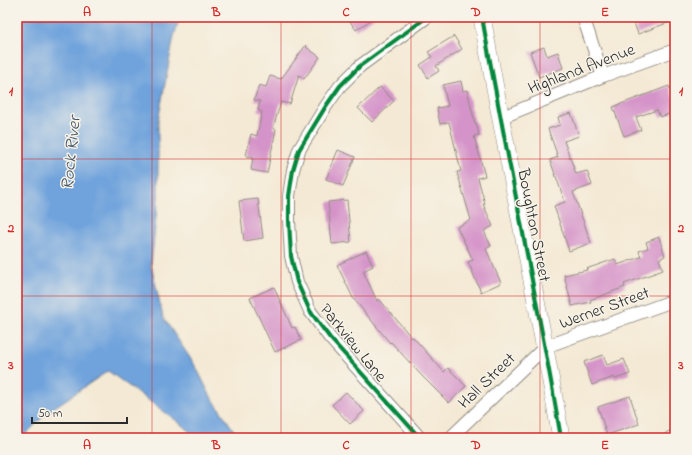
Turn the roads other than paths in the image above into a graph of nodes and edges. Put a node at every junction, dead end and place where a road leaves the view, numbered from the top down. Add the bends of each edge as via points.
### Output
1 (427, 17) edge
2 (482, 17) edge
3 (583, 17) edge
4 (675, 50) edge
5 (603, 76) junction
6 (500, 118) junction
7 (675, 300) edge
8 (545, 347) junction
9 (675, 436) edge
10 (420, 438) edge
11 (450, 438) edge
12 (561, 438) edge
13 (670, 438) edge

1 - 10 street, Parkview Lane via 360,66 340,86 299,150 289,196 291,256 297,282 310,311 330,338
2 - 6 street, Boughton Street
3 - 5 street
4 - 5 street, Highland Avenue
5 - 6 street, Highland Avenue
6 - 8 street, Boughton Street
7 - 8 street, Werner Street
8 - 11 street, Hall Street
8 - 12 street, Boughton Street
9 - 13 street

